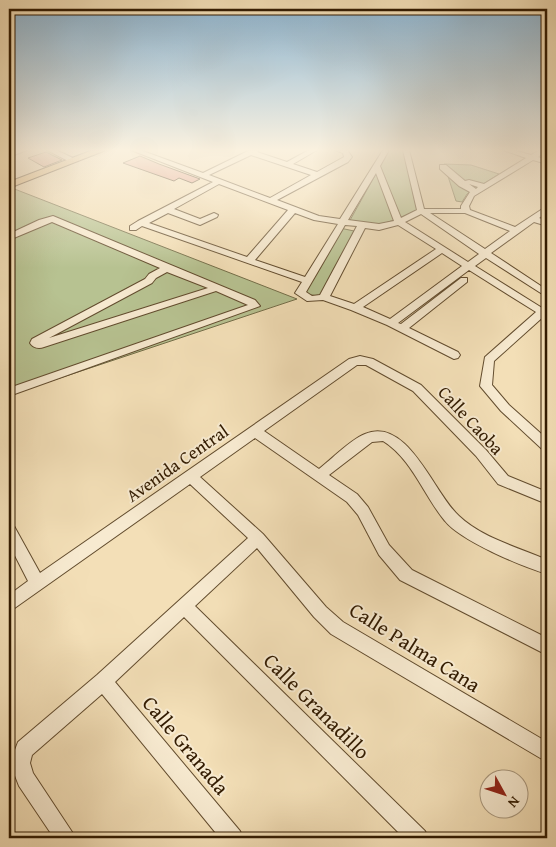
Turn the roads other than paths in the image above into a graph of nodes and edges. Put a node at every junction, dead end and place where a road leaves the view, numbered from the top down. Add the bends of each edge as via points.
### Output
1 (203, 190) edge
2 (239, 190) edge
3 (291, 190) edge
4 (363, 190) edge
5 (386, 190) edge
6 (416, 190) edge
7 (471, 190) edge
8 (480, 190) edge
9 (476, 192) junction
10 (270, 201) junction
11 (166, 208) junction
12 (547, 208) edge
13 (292, 210) junction
14 (422, 211) junction
15 (466, 211) junction
16 (214, 215) dead end
17 (542, 220) edge
18 (399, 222) junction
19 (343, 223) junction
20 (362, 225) junction
21 (517, 231) junction
22 (9, 237) edge
23 (442, 249) junction
24 (489, 256) junction
25 (250, 261) junction
26 (167, 268) junction
27 (472, 268) junction
28 (307, 281) junction
29 (217, 288) junction
30 (547, 294) edge
31 (324, 297) junction
32 (355, 308) junction
33 (545, 314) edge
34 (391, 323) junction
35 (401, 329) junction
36 (454, 355) dead end
37 (369, 362) joint
38 (9, 392) edge
39 (254, 431) junction
40 (547, 446) edge
41 (319, 476) junction
42 (191, 477) junction
43 (547, 498) edge
44 (9, 530) edge
45 (258, 538) junction
46 (547, 566) edge
47 (37, 582) junction
48 (9, 604) edge
49 (184, 606) junction
50 (547, 647) edge
51 (103, 682) junction
52 (547, 753) edge
53 (66, 838) edge
54 (233, 838) edge
55 (418, 838) edge

1 - 11 street
2 - 10 street
3 - 10 street
4 - 19 street
5 - 18 street
6 - 14 street
7 - 9 street
8 - 9 street
9 - 15 street via 467,201
10 - 13 street
11 - 16 street via 200,222
11 - 25 street via 137,226
12 - 17 street
13 - 19 street
13 - 25 street
14 - 15 street
14 - 18 street
14 - 24 street
15 - 21 street
17 - 21 street
17 - 24 street
18 - 20 street via 379,227
18 - 23 street
19 - 20 street
19 - 28 street
20 - 31 street
21 - 24 street
22 - 26 street via 53,219
23 - 27 street
23 - 32 street
24 - 27 street
24 - 30 street
25 - 28 street
26 - 29 street
26 - 29 street via 149,281 47,334 35,344 51,342
27 - 33 street
27 - 34 street
27 - 35 street
28 - 31 street via 300,293 312,300
29 - 38 street via 255,306
31 - 32 street
32 - 34 street
33 - 40 street via 489,360 486,386
34 - 35 street
35 - 36 street
37 - 39 street, Avenida Central via 352,362
37 - 43 street, Calle Caoba via 418,388 503,480
39 - 41 street
39 - 42 street, Avenida Central
41 - 46 street via 368,438 389,438 406,455 452,519 470,532
41 - 50 street via 352,498 384,550 406,575
42 - 45 street, Calle Palma Cana
42 - 47 street, Avenida Central
44 - 47 street
45 - 49 street
45 - 52 street, Calle Palma Cana via 337,628
47 - 48 street, Avenida Central
49 - 51 street
49 - 55 street, Calle Granadillo
51 - 53 street via 25,749 20,763 26,779
51 - 54 street, Calle Granada

